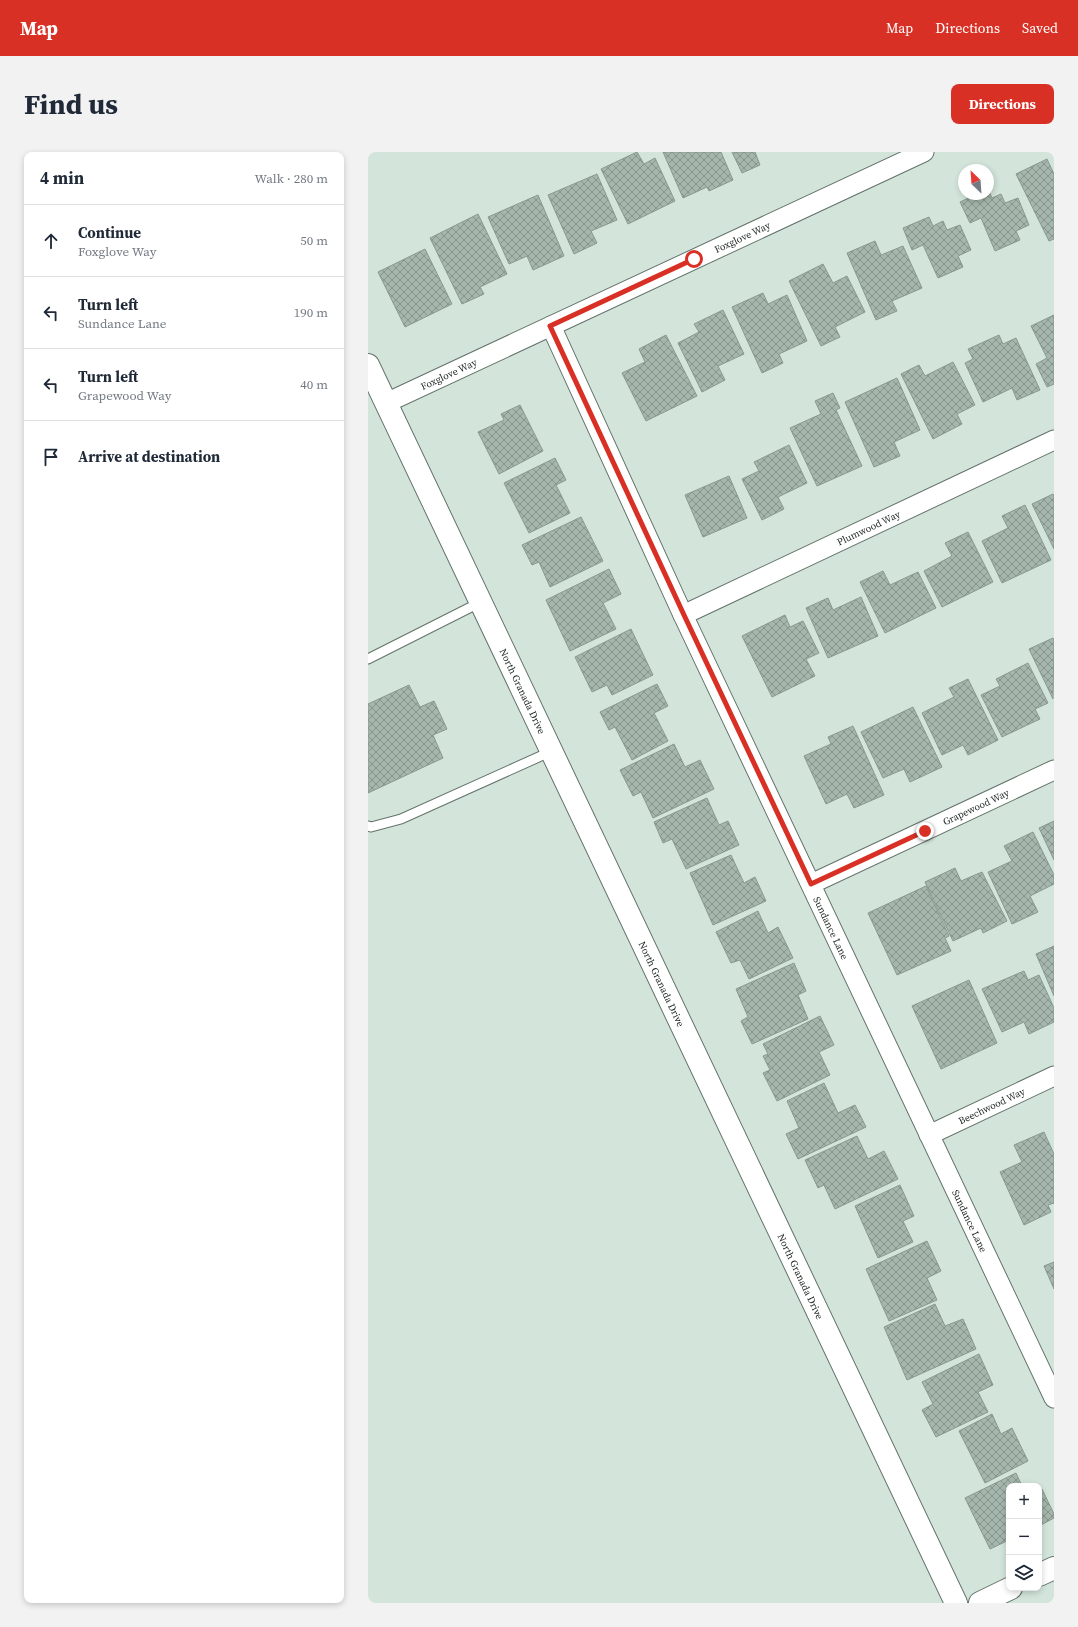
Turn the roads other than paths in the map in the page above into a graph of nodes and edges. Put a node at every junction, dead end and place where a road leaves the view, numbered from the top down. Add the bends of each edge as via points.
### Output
1 (924, 152) edge
2 (550, 326) junction
3 (368, 365) edge
4 (386, 403) junction
5 (1054, 440) edge
6 (481, 602) junction
7 (684, 615) junction
8 (368, 659) edge
9 (552, 751) junction
10 (1054, 770) edge
11 (368, 826) edge
12 (811, 884) junction
13 (1054, 1076) edge
14 (929, 1135) junction
15 (1052, 1388) edge
16 (1054, 1568) edge
17 (1042, 1574) edge
18 (1006, 1591) edge
19 (956, 1603) edge
20 (980, 1603) edge

1 - 2 street, Foxglove Way
2 - 4 street, Foxglove Way
2 - 7 street, Sundance Lane
3 - 4 street, North Granada Drive
4 - 6 street, North Granada Drive
5 - 7 street, Plumwood Way
6 - 8 lane
6 - 9 street, North Granada Drive
7 - 12 street, Sundance Lane
9 - 11 lane via 401,819
9 - 19 street, North Granada Drive
10 - 12 street, Grapewood Way
12 - 14 street, Sundance Lane
13 - 14 street, Beechwood Way
14 - 15 street, Sundance Lane
16 - 17 street
18 - 20 street

